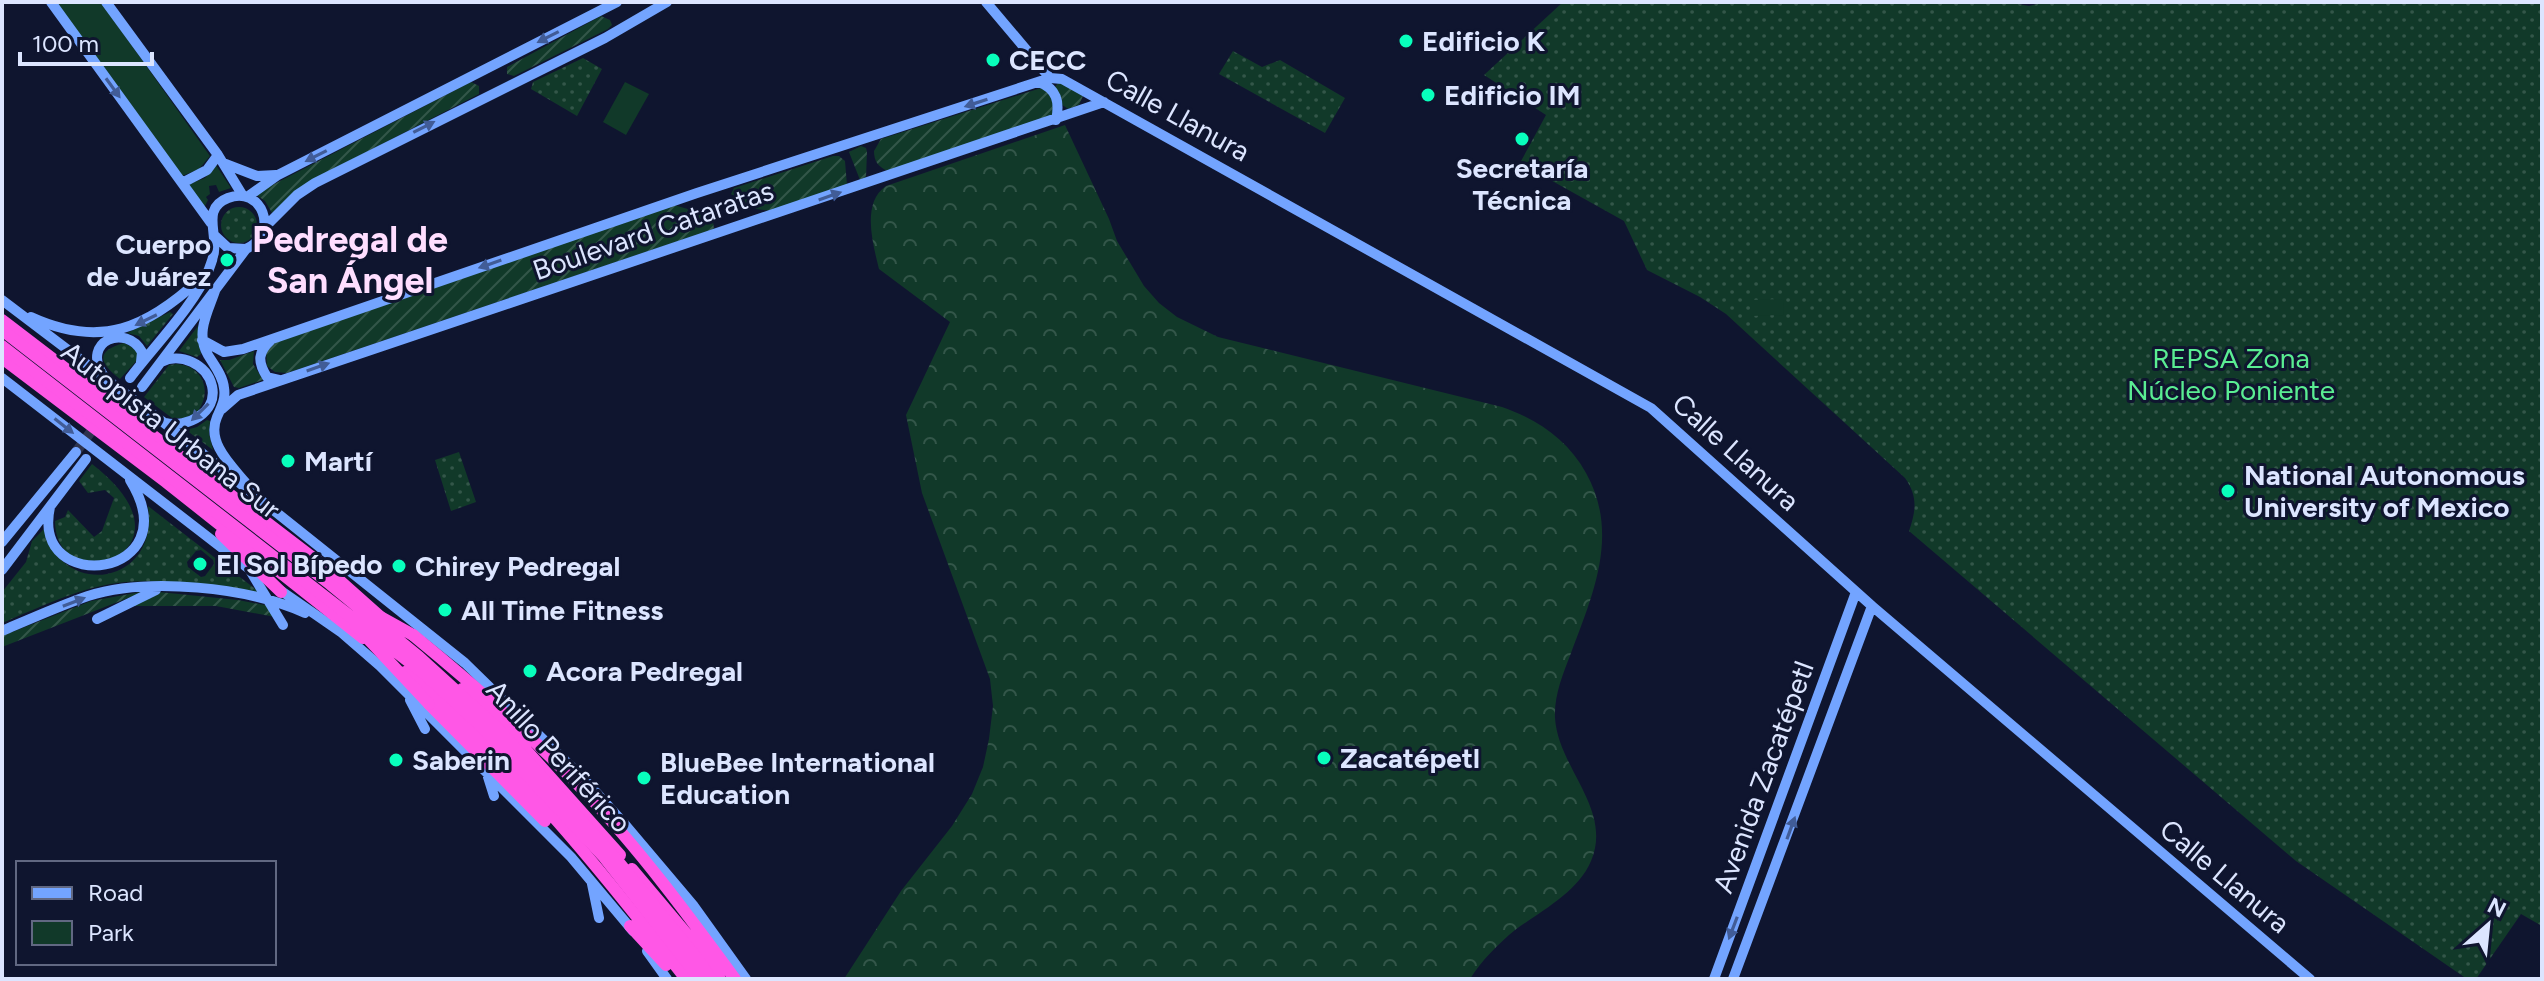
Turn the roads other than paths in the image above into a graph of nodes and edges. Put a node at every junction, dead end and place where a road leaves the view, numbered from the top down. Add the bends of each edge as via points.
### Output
1 (51, 2) edge
2 (106, 2) edge
3 (617, 2) edge
4 (667, 2) edge
5 (986, 2) edge
6 (1050, 78) junction
7 (1039, 82) junction
8 (1104, 102) junction
9 (1056, 120) junction
10 (220, 159) junction
11 (278, 175) junction
12 (182, 183) junction
13 (245, 197) junction
14 (211, 223) junction
15 (265, 227) junction
16 (214, 235) junction
17 (246, 249) junction
18 (208, 273) junction
19 (215, 291) junction
20 (2, 300) edge
21 (13, 308) junction
22 (2, 320) edge
23 (2, 330) edge
24 (272, 338) junction
25 (202, 340) junction
26 (2, 346) edge
27 (2, 358) edge
28 (159, 363) junction
29 (140, 366) junction
30 (2, 378) edge
31 (130, 378) dead end
32 (286, 378) junction
33 (112, 385) junction
34 (142, 387) dead end
35 (222, 409) junction
36 (163, 422) junction
37 (76, 452) tunnel mouth
38 (86, 459) tunnel mouth
39 (124, 472) junction
40 (166, 482) junction
41 (256, 496) junction
42 (50, 507) junction
43 (6, 532) edge
44 (2, 542) edge
45 (2, 570) edge
46 (250, 570) junction
47 (161, 587) junction
48 (281, 592) junction
49 (1856, 592) junction
50 (268, 599) junction
51 (350, 601) junction
52 (333, 602) junction
53 (1872, 606) junction
54 (97, 619) dead end
55 (283, 625) dead end
56 (2, 631) edge
57 (342, 633) junction
58 (1841, 634) junction
59 (1859, 642) junction
60 (406, 691) junction
61 (425, 729) dead end
62 (1799, 748) junction
63 (1817, 755) junction
64 (487, 775) junction
65 (494, 796) dead end
66 (592, 882) junction
67 (599, 918) dead end
68 (630, 926) junction
69 (667, 979) edge
70 (679, 979) edge
71 (686, 979) edge
72 (700, 979) edge
73 (711, 979) edge
74 (720, 979) edge
75 (735, 979) edge
76 (746, 979) edge
77 (1714, 979) edge
78 (1733, 979) edge
79 (2310, 979) edge

1 -> 12 main road
2 - 10 main road
3 -> 11 main road
15 -> 4 main road via 315,183
5 - 6 main road
6 - 7 main road, Boulevard Cataratas
6 - 8 main road, Calle Llanura via 1076,85
7 - 9 main road via 1057,99
7 -> 24 main road, Boulevard Cataratas
8 - 9 main road, Boulevard Cataratas
8 - 49 main road, Calle Llanura via 1651,408
32 -> 9 main road, Boulevard Cataratas
10 - 11 main road via 257,176
10 - 12 main road
10 - 13 main road
11 - 13 main road
12 - 14 main road
13 - 14 main road via 220,202
13 - 15 main road via 260,207
14 - 16 main road
15 - 17 main road
16 - 17 main road via 228,248
16 - 18 main road
17 - 19 main road
18 -> 21 main road via 154,317 131,327 84,333
18 - 29 main road
19 - 25 main road
19 - 28 main road
20 - 21 main road
21 - 33 main road
22 - 74 highway, Anillo Periférico via 321,564 500,721
23 - 51 highway, Autopista Urbana Sur, bridge
24 - 25 main road, Boulevard Cataratas via 231,352
24 - 32 main road via 259,356 261,367 267,377
25 - 35 main road via 223,383
26 - 52 highway, Autopista Urbana Sur, bridge
27 - 40 highway, Anillo Periférico
28 - 34 main road
28 -> 36 main road via 171,358 191,362 209,377 213,393 197,419
29 - 31 main road
29 - 33 main road via 142,352 130,339 102,344 96,362
30 -> 39 main road
32 - 35 main road, Boulevard Cataratas via 238,395
33 - 36 main road
35 - 41 main road via 214,426 217,442
36 - 41 main road
37 - 43 main road
38 - 42 main road
39 - 42 main road via 139,498 144,525 136,546 117,562 90,566 66,557 49,533
39 - 46 main road
40 - 48 highway
40 - 71 highway, Anillo Periférico via 440,701 546,810
41 - 76 main road via 459,659 564,759 693,905
42 - 45 main road
43 - 44 main road
46 - 48 main road
46 - 50 main road
47 - 50 main road
47 - 54 main road
56 -> 47 main road via 88,596
48 - 57 main road
49 - 53 main road, Calle Llanura
49 - 58 main road, Avenida Zacatépetl
50 - 55 main road
50 - 57 main road
51 - 73 highway, Autopista Urbana Sur, bridge via 499,730 617,860
51 - 75 highway, bridge via 413,635 526,732 662,881
52 - 70 highway, bridge via 570,845
52 - 72 highway, Autopista Urbana Sur, bridge via 479,724 604,857
53 - 59 main road, Avenida Zacatépetl
53 - 79 main road, Calle Llanura
57 - 60 main road
58 - 59 main road
58 - 62 main road, Avenida Zacatépetl
59 - 63 main road, Avenida Zacatépetl
60 - 61 main road
60 - 64 main road
62 - 63 main road
62 -> 77 main road, Avenida Zacatépetl
78 -> 63 main road, Avenida Zacatépetl
64 - 65 main road
64 - 66 main road
66 - 67 main road
66 - 68 main road
68 - 69 main road
68 - 70 highway

